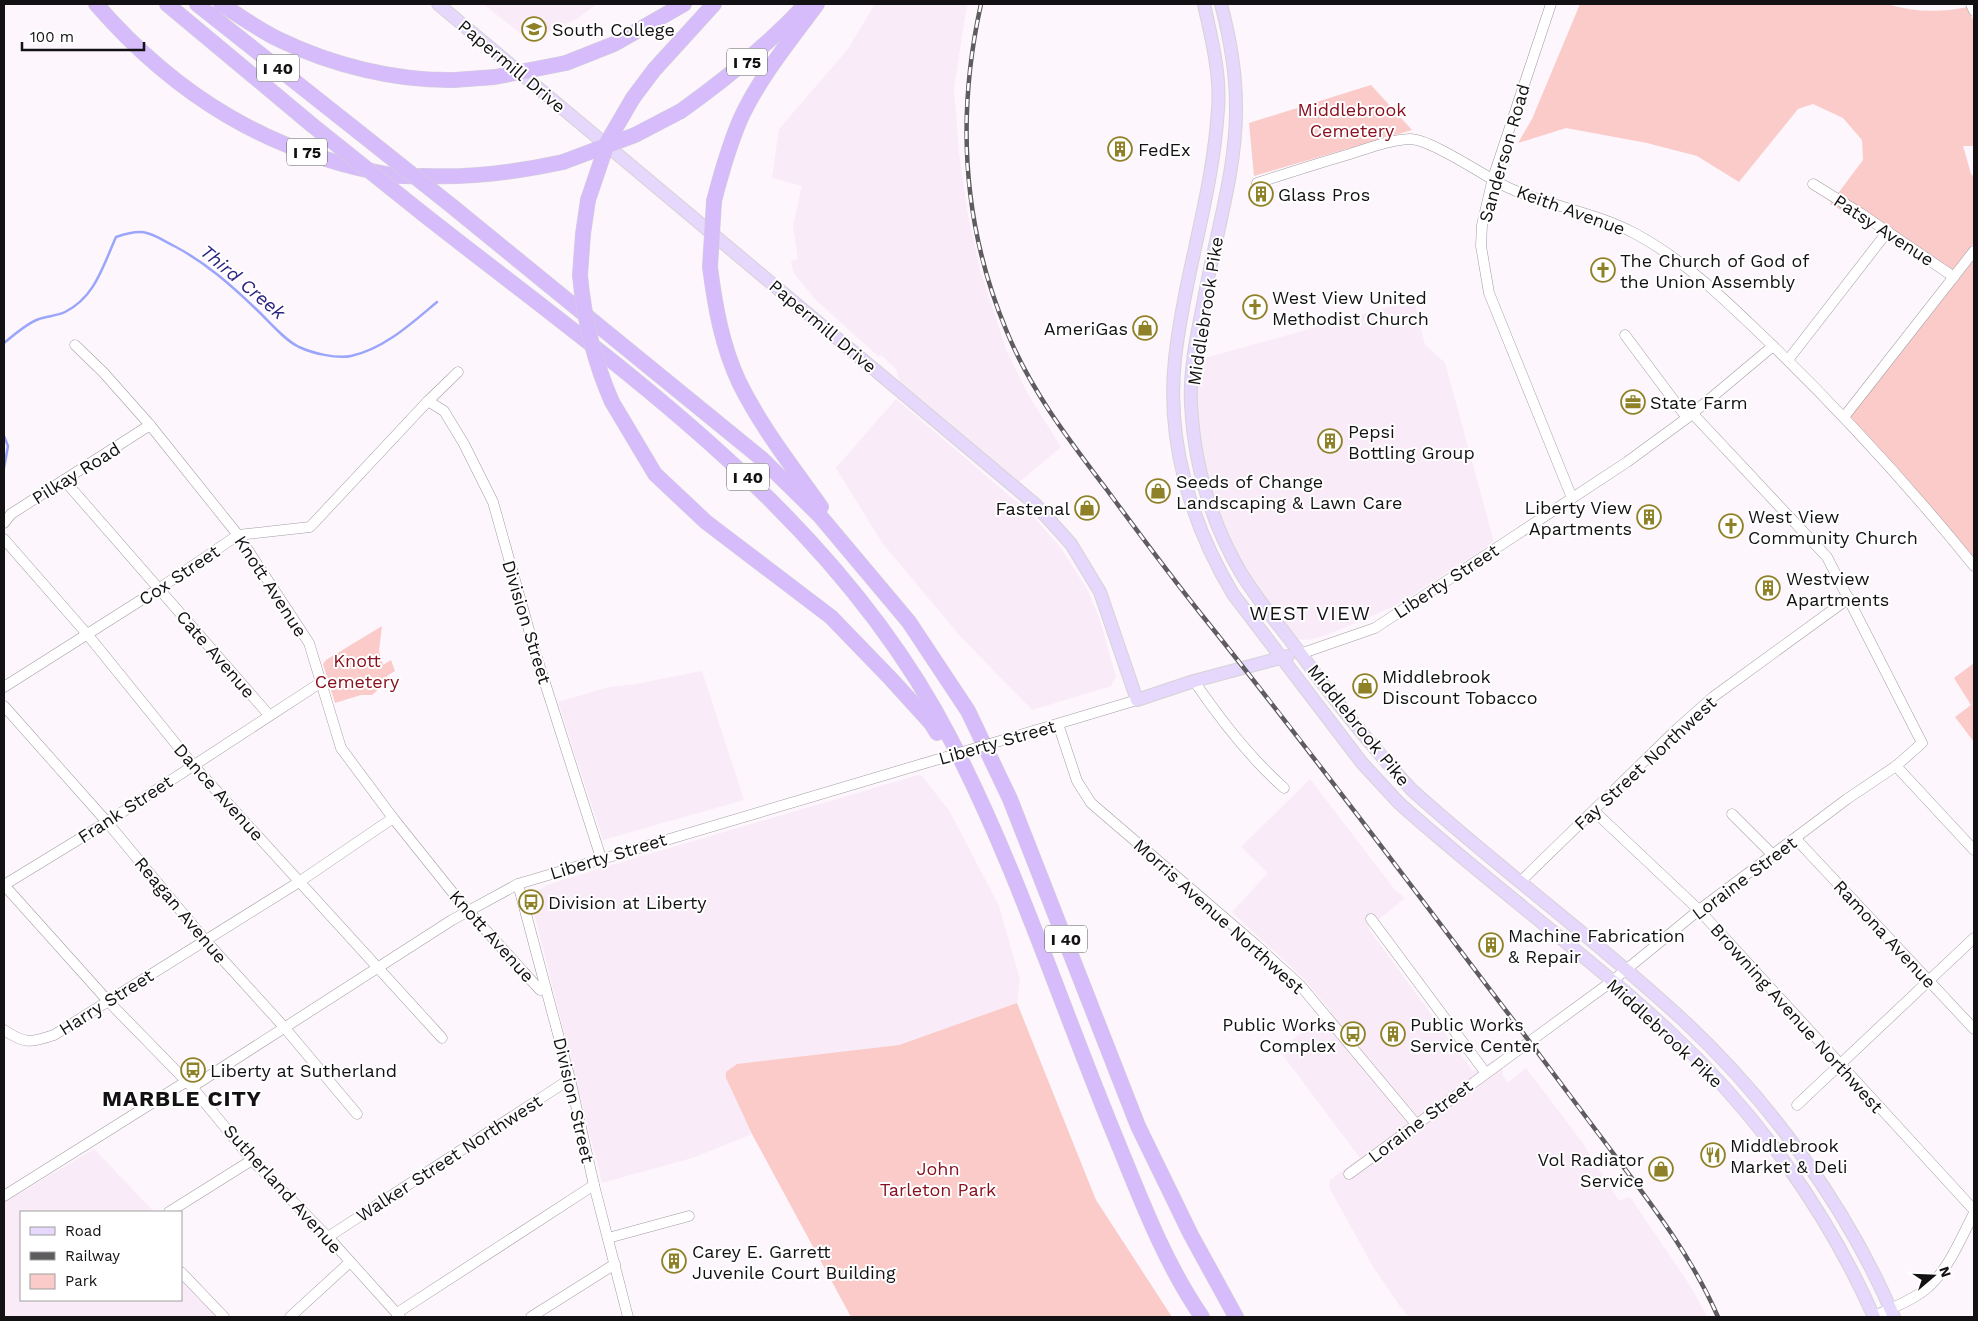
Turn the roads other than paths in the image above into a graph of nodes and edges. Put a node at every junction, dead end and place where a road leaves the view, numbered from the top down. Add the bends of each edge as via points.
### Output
1 (96, 4) edge
2 (167, 4) edge
3 (197, 4) edge
4 (221, 4) edge
5 (438, 4) edge
6 (684, 4) edge
7 (714, 4) edge
8 (806, 4) edge
9 (817, 4) edge
10 (1204, 4) edge
11 (1221, 4) edge
12 (1551, 4) edge
13 (1971, 4) edge
14 (1974, 11) edge
15 (1492, 178) junction
16 (1257, 183) dead end
17 (1813, 184) dead end
18 (1888, 231) junction
19 (1974, 251) edge
20 (1954, 277) junction
21 (1625, 335) dead end
22 (75, 344) dead end
23 (1773, 346) junction
24 (1788, 360) junction
25 (458, 372) dead end
26 (428, 401) junction
27 (1690, 416) junction
28 (1844, 417) junction
29 (150, 425) junction
30 (64, 480) junction
31 (1572, 498) junction
32 (4, 523) edge
33 (238, 535) junction
34 (4, 539) edge
35 (1974, 566) edge
36 (870, 575) junction
37 (160, 588) junction
38 (1849, 598) junction
39 (87, 634) junction
40 (1300, 654) junction
41 (1281, 658) junction
42 (1194, 681) junction
43 (320, 683) junction
44 (4, 687) edge
45 (1137, 700) junction
46 (4, 706) edge
47 (269, 715) junction
48 (1058, 724) junction
49 (193, 765) junction
50 (1896, 766) junction
51 (1284, 788) dead end
52 (1594, 811) junction
53 (1732, 814) dead end
54 (393, 818) junction
55 (987, 818) junction
56 (107, 822) junction
57 (1796, 839) junction
58 (1974, 850) edge
59 (1774, 855) junction
60 (601, 858) junction
61 (299, 882) junction
62 (1520, 882) junction
63 (518, 884) junction
64 (4, 885) edge
65 (468, 910) junction
66 (1699, 910) junction
67 (1371, 919) dead end
68 (1974, 938) edge
69 (205, 940) junction
70 (377, 968) junction
71 (1625, 970) junction
72 (1928, 981) junction
73 (1611, 982) junction
74 (543, 989) junction
75 (108, 1001) junction
76 (284, 1027) junction
77 (1974, 1029) edge
78 (4, 1030) edge
79 (442, 1038) dead end
80 (1839, 1066) junction
81 (1485, 1072) junction
82 (570, 1078) junction
83 (190, 1084) junction
84 (1797, 1105) dead end
85 (357, 1114) dead end
86 (1416, 1124) junction
87 (1778, 1125) junction
88 (1765, 1136) junction
89 (252, 1160) junction
90 (1349, 1174) dead end
91 (594, 1185) junction
92 (4, 1196) edge
93 (171, 1211) edge
94 (1974, 1212) edge
95 (689, 1216) dead end
96 (328, 1237) junction
97 (608, 1238) junction
98 (350, 1262) junction
99 (615, 1264) junction
100 (182, 1273) edge
101 (1892, 1313) edge
102 (398, 1315) edge
103 (224, 1317) edge
104 (290, 1317) edge
105 (531, 1317) edge
106 (628, 1317) edge
107 (1202, 1317) edge
108 (1236, 1317) edge
109 (1874, 1317) edge

1 - 8 highway, I 75, bridge via 138,50 200,100 279,143 392,175 451,177 519,171 563,162 635,135 681,111 741,67
2 - 55 highway, I 40, bridge via 312,125 651,394 740,469 799,528 857,595 908,668 949,736
3 - 36 highway, I 40, bridge via 762,459 820,516
4 - 6 highway, bridge via 280,40 330,60 404,77 454,80 495,78 566,63 614,44
5 - 45 main road, Papermill Drive via 1035,504 1070,544 1100,592
7 - 55 highway, bridge via 633,98 608,141 588,200 580,275 595,359 612,402 655,474 706,522 831,617 891,678 931,723
9 - 36 highway, bridge via 769,70 741,119 714,201 710,267 714,304 739,381 764,426
10 - 41 main road, Middlebrook Pike via 1213,47 1219,107 1205,204 1175,360 1177,444 1191,503 1207,546 1233,594
11 - 40 main road, Middlebrook Pike via 1233,60 1236,107 1230,163 1192,362 1190,403 1194,442 1208,501 1225,541 1242,573
12 - 15 street, Sanderson Road
13 - 14 street
15 - 16 street, Keith Avenue via 1412,139 1389,142
15 - 23 street, Keith Avenue via 1509,188 1602,218 1671,255 1705,281
15 - 31 street, Sanderson Road via 1481,246 1488,293
17 - 18 street, Patsy Avenue
18 - 20 street, Patsy Avenue
18 - 24 street
19 - 20 street
20 - 28 street
21 - 27 street
22 - 29 street, Knott Avenue
23 - 24 street, Keith Avenue
23 - 27 street, Liberty Street
24 - 28 street, Keith Avenue
25 - 26 street, Cox Street
26 - 33 street, Cox Street via 310,527
26 - 60 street, Division Street via 444,411 493,502 536,655
27 - 31 street, Liberty Street
27 - 38 street via 1811,538 1827,557
28 - 35 street, Keith Avenue
29 - 30 street, Pilkay Road
29 - 33 street, Knott Avenue
30 - 32 street, Pilkay Road via 11,514
30 - 37 street, Cate Avenue
31 - 40 street, Liberty Street via 1375,628
33 - 37 street, Cox Street
33 - 43 street, Knott Avenue via 309,643
34 - 39 street, Dance Avenue
36 - 108 highway, I 40 via 909,622 968,711 1010,799 1138,1126 1191,1235
37 - 39 street, Cox Street
37 - 47 street, Cate Avenue
38 - 50 street, Loraine Street via 1922,743
38 - 52 street, Fay Street Northwest via 1713,697
39 - 44 street, Cox Street
39 - 49 street, Dance Avenue
40 - 41 main road, Liberty Street
40 - 62 main road, Middlebrook Pike via 1376,751 1412,790
41 - 42 main road, Liberty Street
41 - 73 main road, Middlebrook Pike via 1362,763 1399,802
42 - 45 main road, Liberty Street
42 - 51 street via 1244,746
43 - 47 street, Frank Street
43 - 54 street, Knott Avenue via 341,748
45 - 48 street, Liberty Street
46 - 56 street, Reagan Avenue
47 - 49 street, Frank Street
48 - 60 street, Liberty Street, bridge
48 - 86 street, Morris Avenue Northwest via 1077,781 1091,803 1300,985
49 - 56 street, Frank Street
49 - 61 street, Dance Avenue
50 - 57 street, Loraine Street
50 - 58 street
52 - 62 street, Fay Street Northwest
52 - 66 street, Browning Avenue Northwest
53 - 59 street
54 - 61 street, Harry Street
54 - 65 street, Knott Avenue
55 - 107 highway, I 40 via 1152,1225
56 - 64 street, Frank Street
56 - 69 street, Reagan Avenue
57 - 59 street, Loraine Street
57 - 72 street, Ramona Avenue
59 - 66 street, Loraine Street
60 - 63 street, Liberty Street
61 - 69 street, Harry Street
61 - 70 street, Dance Avenue
62 - 71 main road, Middlebrook Pike
63 - 65 street, Liberty Street
63 - 74 street, Division Street
64 - 75 street, Sutherland Avenue
65 - 70 street, Liberty Street
65 - 74 street, Knott Avenue
66 - 71 street, Loraine Street
66 - 80 street, Browning Avenue Northwest
67 - 81 street
68 - 72 street
69 - 75 street, Harry Street
69 - 76 street, Reagan Avenue
70 - 76 street, Liberty Street
70 - 79 street, Dance Avenue
71 - 73 street, Loraine Street
71 - 87 main road, Middlebrook Pike via 1718,1054
72 - 77 street, Ramona Avenue
72 - 80 street
73 - 81 street, Loraine Street
73 - 88 main road, Middlebrook Pike via 1699,1061
74 - 82 street, Division Street
75 - 78 street, Harry Street via 54,1035 34,1042 21,1041
75 - 83 street, Sutherland Avenue
76 - 83 street, Liberty Street
76 - 85 street, Reagan Avenue
80 - 84 street
80 - 94 street, Browning Avenue Northwest
81 - 86 street, Loraine Street
82 - 91 street, Division Street
82 - 96 street, Walker Street Northwest
83 - 89 street, Sutherland Avenue
83 - 92 street, Liberty Street
86 - 90 street, Loraine Street
87 - 88 main road
87 - 101 main road, Middlebrook Pike via 1821,1183
88 - 109 main road, Middlebrook Pike via 1820,1215
89 - 93 street
89 - 96 street, Sutherland Avenue
91 - 97 street, Division Street
91 - 102 street
94 - 101 street via 1935,1280
95 - 97 street
96 - 98 street, Sutherland Avenue
97 - 99 street, Division Street
98 - 102 street, Sutherland Avenue
98 - 104 street
99 - 105 street
99 - 106 street, Division Street
100 - 103 street
101 - 109 street

